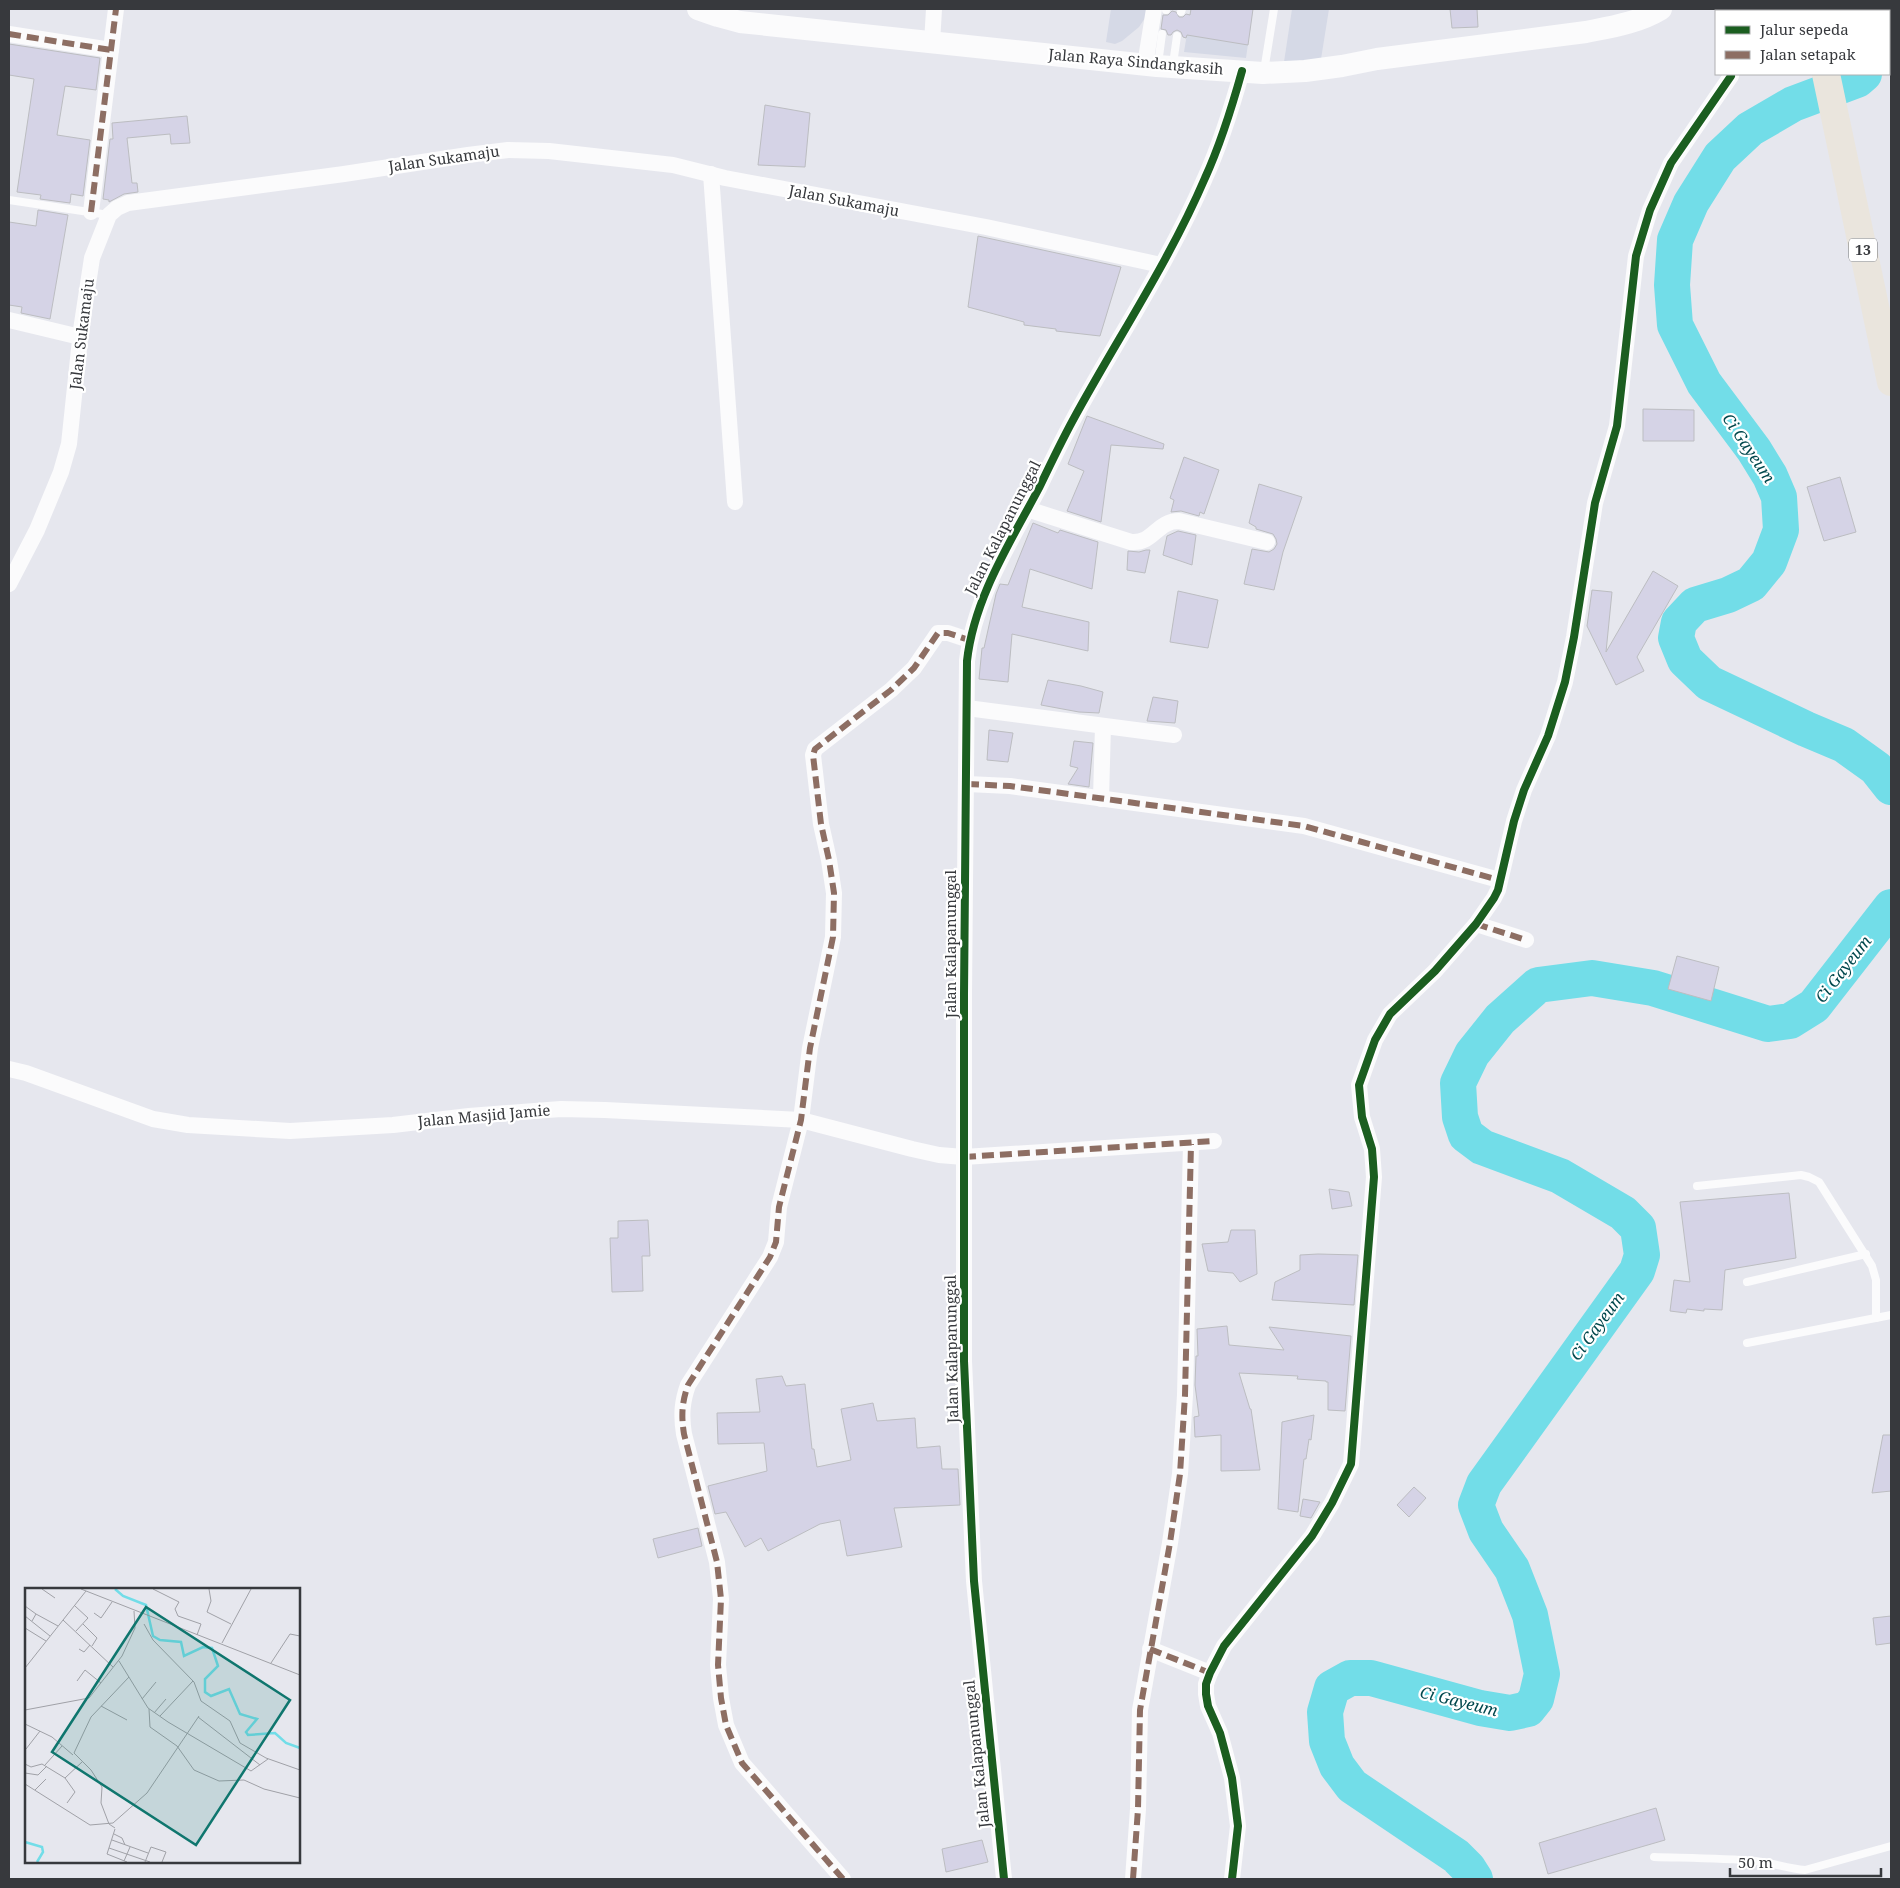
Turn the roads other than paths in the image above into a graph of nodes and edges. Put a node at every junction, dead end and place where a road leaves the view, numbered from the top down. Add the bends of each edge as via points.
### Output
1 (116, 9) edge
2 (698, 9) edge
3 (934, 9) edge
4 (1162, 9) edge
5 (1274, 9) edge
6 (1661, 9) edge
7 (9, 34) edge
8 (1162, 34) dead end
9 (1177, 36) dead end
10 (932, 43) junction
11 (111, 50) junction
12 (1158, 66) junction
13 (1253, 72) junction
14 (1826, 75) edge
15 (1731, 76) dead end
16 (710, 174) junction
17 (9, 200) edge
18 (91, 212) junction
19 (109, 215) junction
20 (1161, 265) junction
21 (9, 320) edge
22 (80, 337) junction
23 (1891, 382) edge
24 (735, 502) dead end
25 (1027, 510) junction
26 (1267, 542) dead end
27 (9, 584) edge
28 (969, 640) junction
29 (967, 708) junction
30 (1103, 726) junction
31 (1174, 736) dead end
32 (967, 784) junction
33 (1101, 799) junction
34 (1499, 880) junction
35 (1476, 924) junction
36 (1526, 940) dead end
37 (9, 1069) edge
38 (801, 1120) junction
39 (1214, 1141) dead end
40 (1191, 1144) junction
41 (964, 1157) junction
42 (1697, 1186) dead end
43 (1866, 1254) junction
44 (1747, 1282) dead end
45 (1891, 1315) edge
46 (1876, 1318) junction
47 (1747, 1343) dead end
48 (1150, 1649) junction
49 (1205, 1671) junction
50 (1891, 1846) edge
51 (1654, 1857) dead end
52 (842, 1879) edge
53 (1004, 1879) edge
54 (1133, 1879) edge
55 (1232, 1879) edge

1 - 11 street
2 - 10 main road, Jalan Raya Sindangkasih via 740,22
3 - 10 street
4 - 12 street
5 - 13 lane
6 - 13 main road, Jalan Raya Sindangkasih via 1615,27 1586,32 1304,71
7 - 11 street
8 - 12 lane
9 - 12 lane
10 - 12 main road, Jalan Raya Sindangkasih
11 - 18 street
12 - 13 main road, Jalan Raya Sindangkasih
13 - 20 street, Jalan Kalapanunggal via 1230,115 1205,180
14 - 23 highway, 13
15 - 34 street via 1671,163 1650,210 1636,256 1617,426 1595,503 1565,682 1548,736 1524,790
16 - 19 street, Jalan Sukamaju via 622,158 508,150 128,203
16 - 20 street, Jalan Sukamaju
16 - 24 street
17 - 18 lane
18 - 19 lane
19 - 22 street, Jalan Sukamaju via 92,258
20 - 25 street, Jalan Kalapanunggal via 1073,420
21 - 22 street
22 - 27 street, Jalan Sukamaju via 62,472
25 - 26 street via 1131,542 1141,543 1149,539 1162,525 1171,521
25 - 28 street, Jalan Kalapanunggal via 995,570
28 - 29 street, Jalan Kalapanunggal
28 - 38 street via 938,632 914,668 891,690 815,749 821,824 834,893 833,938 810,1048
29 - 30 street
29 - 32 street, Jalan Kalapanunggal
30 - 31 street
30 - 33 street
32 - 33 street via 1010,786
32 - 41 street, Jalan Kalapanunggal
33 - 34 street via 1304,826
34 - 35 street via 1494,898
35 - 36 street
35 - 49 street via 1384,1022 1359,1085 1362,1117 1372,1149 1374,1177 1351,1464 1312,1536
37 - 38 street, Jalan Masjid Jamie via 153,1119 238,1129 360,1127 561,1109
38 - 41 street, Jalan Masjid Jamie via 912,1150
38 - 52 street via 779,1207 776,1242 770,1257 688,1385 682,1403 682,1417 717,1562 721,1599 718,1665 726,1725 742,1763
39 - 40 street, Jalan Masjid Jamie
40 - 41 street, Jalan Masjid Jamie
40 - 48 street via 1180,1474
41 - 53 street, Jalan Kalapanunggal via 964,1361 974,1581
42 - 43 lane via 1801,1174 1809,1177 1819,1182
43 - 44 lane
43 - 46 lane via 1876,1280
45 - 46 lane
46 - 47 lane
48 - 49 street
48 - 54 street via 1140,1710
49 - 55 street via 1206,1694 1232,1778 1238,1826
50 - 51 lane via 1805,1870 1745,1860

